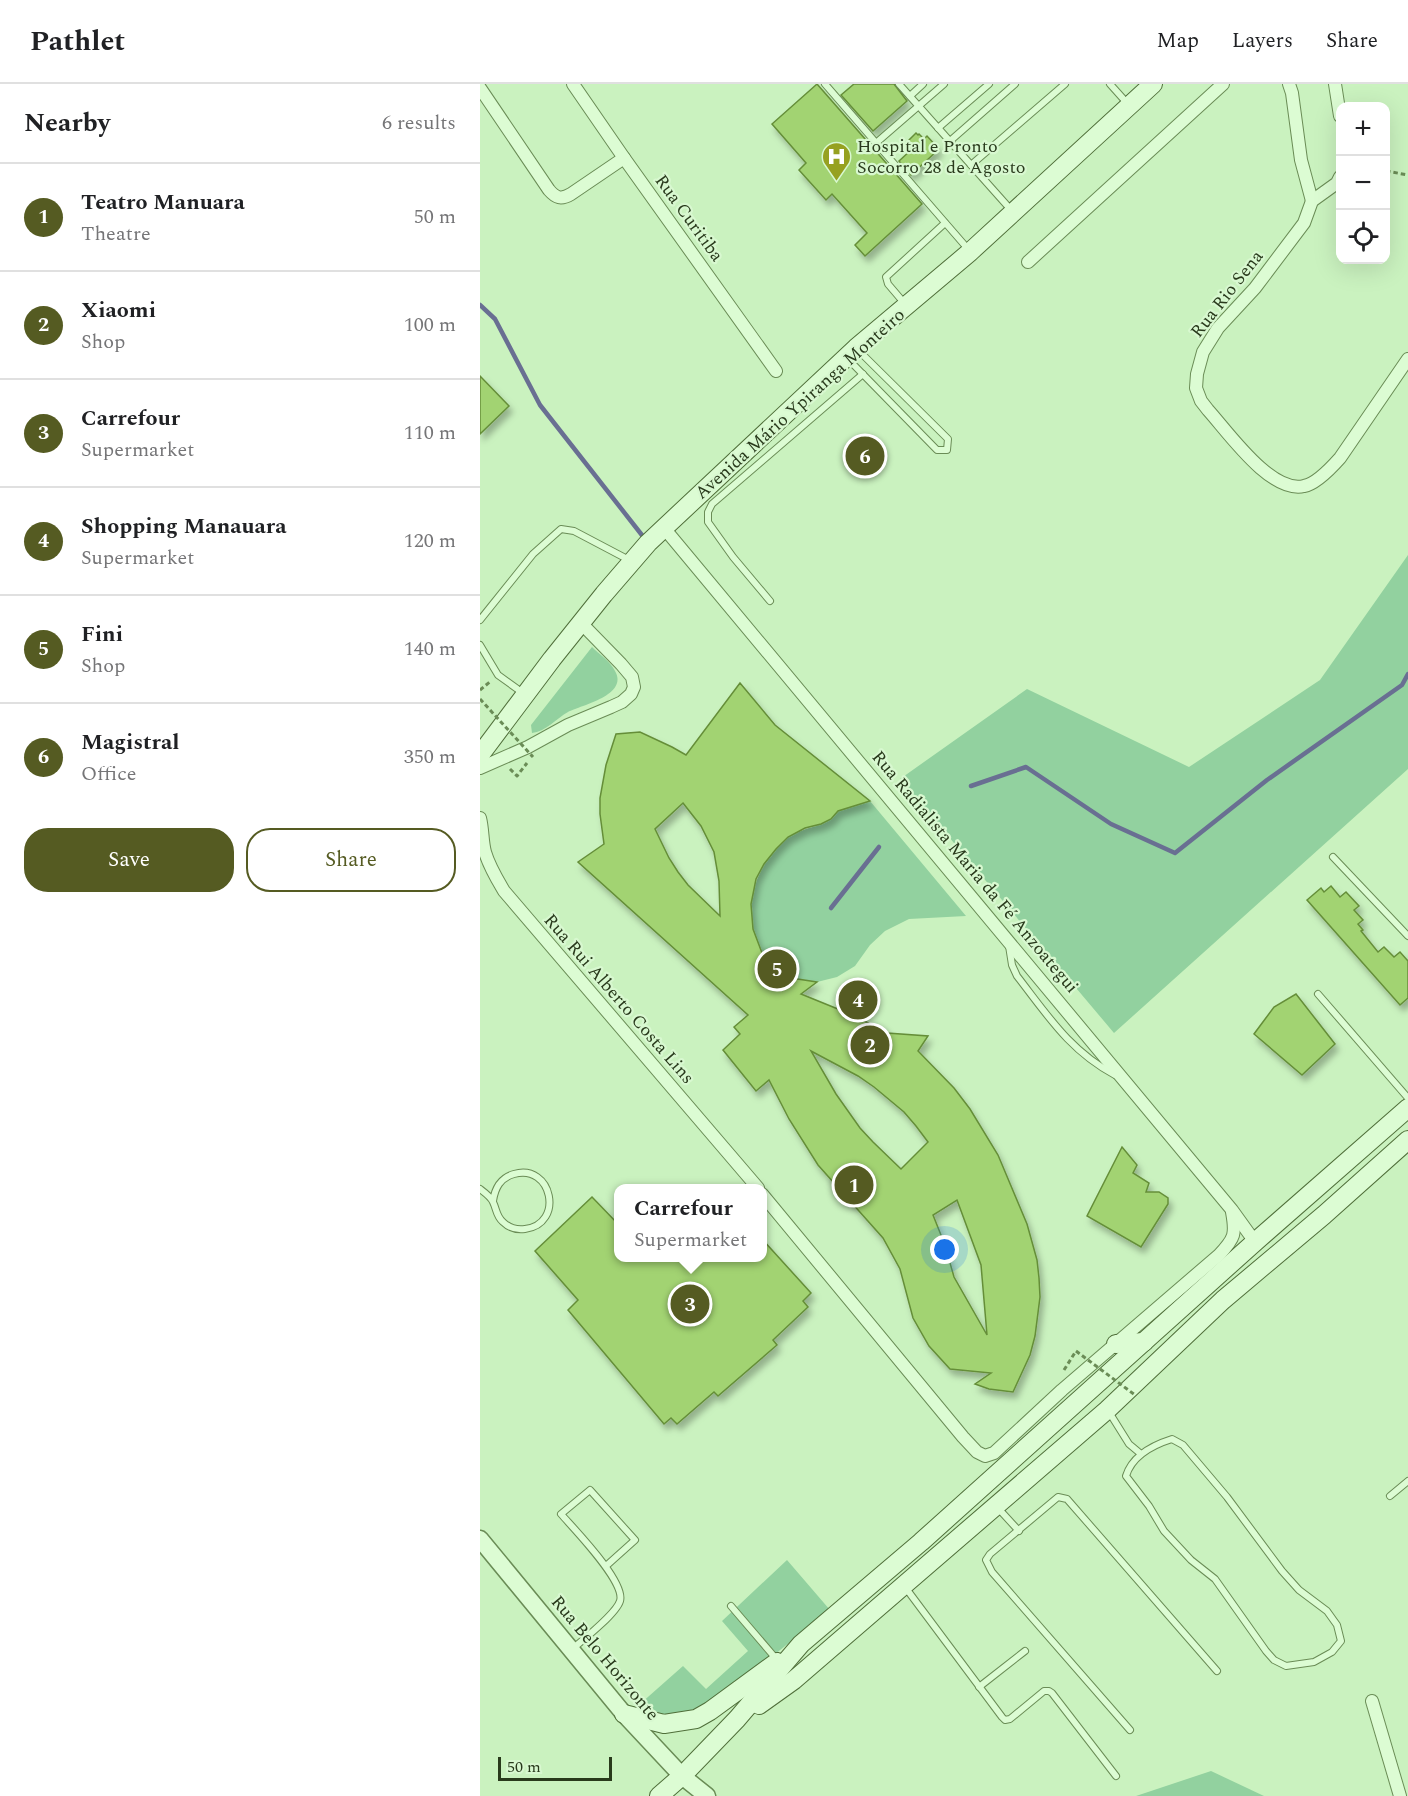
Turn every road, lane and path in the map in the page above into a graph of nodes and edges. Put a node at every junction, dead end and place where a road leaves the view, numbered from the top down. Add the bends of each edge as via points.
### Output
1 (573, 84) edge
2 (825, 84) edge
3 (899, 84) edge
4 (923, 84) edge
5 (944, 84) edge
6 (989, 84) edge
7 (1015, 84) edge
8 (1065, 84) edge
9 (1110, 84) edge
10 (1153, 84) edge
11 (1223, 84) edge
12 (1289, 84) edge
13 (1335, 84) edge
14 (480, 88) edge
15 (909, 96) junction
16 (1338, 102) edge
17 (919, 106) junction
18 (1129, 106) junction
19 (938, 128) junction
20 (950, 141) junction
21 (876, 143) junction
22 (624, 158) junction
23 (971, 165) junction
24 (1390, 172) edge
25 (1408, 175) edge
26 (1336, 184) edge
27 (1312, 201) junction
28 (1013, 212) junction
29 (945, 223) junction
30 (970, 252) junction
31 (1028, 262) dead end
32 (907, 307) junction
33 (851, 353) junction
34 (1408, 359) edge
35 (776, 371) dead end
36 (863, 374) junction
37 (785, 414) junction
38 (800, 429) junction
39 (664, 528) junction
40 (631, 562) junction
41 (770, 600) dead end
42 (480, 620) edge
43 (580, 623) junction
44 (480, 645) edge
45 (525, 695) junction
46 (480, 699) edge
47 (480, 755) edge
48 (533, 757) dead end
49 (480, 768) edge
50 (480, 819) edge
51 (1333, 857) dead end
52 (1408, 936) edge
53 (1008, 941) junction
54 (1318, 994) dead end
55 (1124, 1080) junction
56 (1408, 1098) edge
57 (1408, 1108) edge
58 (1408, 1140) edge
59 (755, 1184) edge
60 (480, 1189) edge
61 (767, 1200) edge
62 (493, 1202) junction
63 (1232, 1210) junction
64 (1255, 1242) junction
65 (1190, 1280) junction
66 (1185, 1305) junction
67 (1144, 1342) junction
68 (1116, 1344) junction
69 (1076, 1351) dead end
70 (1135, 1395) dead end
71 (1107, 1410) junction
72 (1141, 1454) junction
73 (1408, 1481) edge
74 (1390, 1496) dead end
75 (995, 1506) junction
76 (1019, 1531) junction
77 (480, 1539) edge
78 (606, 1566) junction
79 (904, 1586) junction
80 (731, 1606) dead end
81 (801, 1644) junction
82 (571, 1650) junction
83 (1025, 1651) dead end
84 (778, 1661) junction
85 (1217, 1671) dead end
86 (979, 1687) junction
87 (1372, 1701) dead end
88 (624, 1714) junction
89 (737, 1719) junction
90 (1130, 1730) dead end
91 (682, 1776) junction
92 (1116, 1776) dead end
93 (658, 1796) edge
94 (706, 1796) edge
95 (1400, 1796) edge

1 - 22 street, Rua Curitiba
2 - 21 lane
3 - 15 lane
4 - 15 lane
5 - 17 lane
6 - 19 lane
7 - 20 lane
8 - 23 lane
9 - 18 lane
10 - 18 main road, Avenida Mário Ypiranga Monteiro
11 - 31 street
12 - 27 street
13 - 16 street
14 - 22 street via 553,195 562,198 571,194
15 - 17 lane
17 - 19 lane
17 - 21 lane
18 - 28 main road, Avenida Mário Ypiranga Monteiro
19 - 20 lane
20 - 23 lane
21 - 29 lane
22 - 35 street, Rua Curitiba
23 - 28 lane
24 - 25 path
26 - 27 street
27 - 34 street, Rua Rio Sena via 1297,233 1218,328 1203,352 1196,388 1201,401 1258,466 1283,484 1306,486 1341,458
28 - 30 main road, Avenida Mário Ypiranga Monteiro
29 - 30 lane
29 - 32 lane via 886,277
30 - 32 main road, Avenida Mário Ypiranga Monteiro
32 - 33 main road, Avenida Mário Ypiranga Monteiro
33 - 36 lane
33 - 36 lane via 948,439 947,450 937,450
33 - 37 main road, Avenida Mário Ypiranga Monteiro
36 - 38 lane
37 - 38 lane
37 - 39 main road, Avenida Mário Ypiranga Monteiro
38 - 41 lane via 712,504 708,512 708,522 714,531
39 - 40 main road, Avenida Mário Ypiranga Monteiro
39 - 53 street, Rua Radialista Maria da Fé Anzoategui
40 - 42 lane via 561,528 533,554
40 - 43 main road, Avenida Mário Ypiranga Monteiro
43 - 45 main road, Avenida Mário Ypiranga Monteiro
43 - 49 street via 632,677 631,694
44 - 45 lane via 498,675
45 - 47 main road, Avenida Mário Ypiranga Monteiro
46 - 48 path, bridge
50 - 59 street, Rua Rui Alberto Costa Lins via 484,849 504,891
51 - 52 lane
53 - 55 street, Rua Radialista Maria da Fé Anzoategui
53 - 55 lane via 1017,976 1063,1034 1096,1065
54 - 56 lane
55 - 63 street, Rua Radialista Maria da Fé Anzoategui
57 - 64 main road
58 - 71 main road via 1223,1300
60 - 62 lane
61 - 68 street via 982,1456 991,1455
62 - 62 lane via 504,1224 520,1230 537,1226 543,1220 550,1196 535,1176 519,1172 497,1185
63 - 64 street, Rua Radialista Maria da Fé Anzoategui
63 - 65 street via 1235,1231 1230,1241
64 - 66 main road
65 - 66 main road
65 - 68 street
66 - 67 main road
67 - 68 main road
67 - 81 main road
69 - 70 path, bridge
71 - 72 lane via 1128,1444
71 - 75 main road
72 - 72 lane via 1172,1439 1183,1445 1299,1590 1327,1611 1337,1625 1341,1641 1332,1652 1314,1662 1286,1666 1274,1660 1215,1579 1164,1531 1132,1486 1126,1476
73 - 74 lane
75 - 76 lane
75 - 79 main road
76 - 85 lane via 1058,1497 1067,1499
76 - 90 lane via 986,1560 992,1572
77 - 82 street, Rua Belo Horizonte
78 - 78 lane via 635,1540 590,1490 561,1514
78 - 82 lane via 621,1596 620,1603
79 - 86 lane
79 - 89 main road via 794,1680
80 - 84 lane
81 - 84 main road
81 - 89 main road
82 - 88 street, Rua Belo Horizonte
83 - 86 lane
84 - 88 main road via 696,1719 664,1724
86 - 92 lane via 1005,1720 1044,1691 1053,1693
87 - 95 street
88 - 91 street, Rua Belo Horizonte
89 - 91 main road
91 - 93 main road
91 - 94 street, Rua Belo Horizonte

